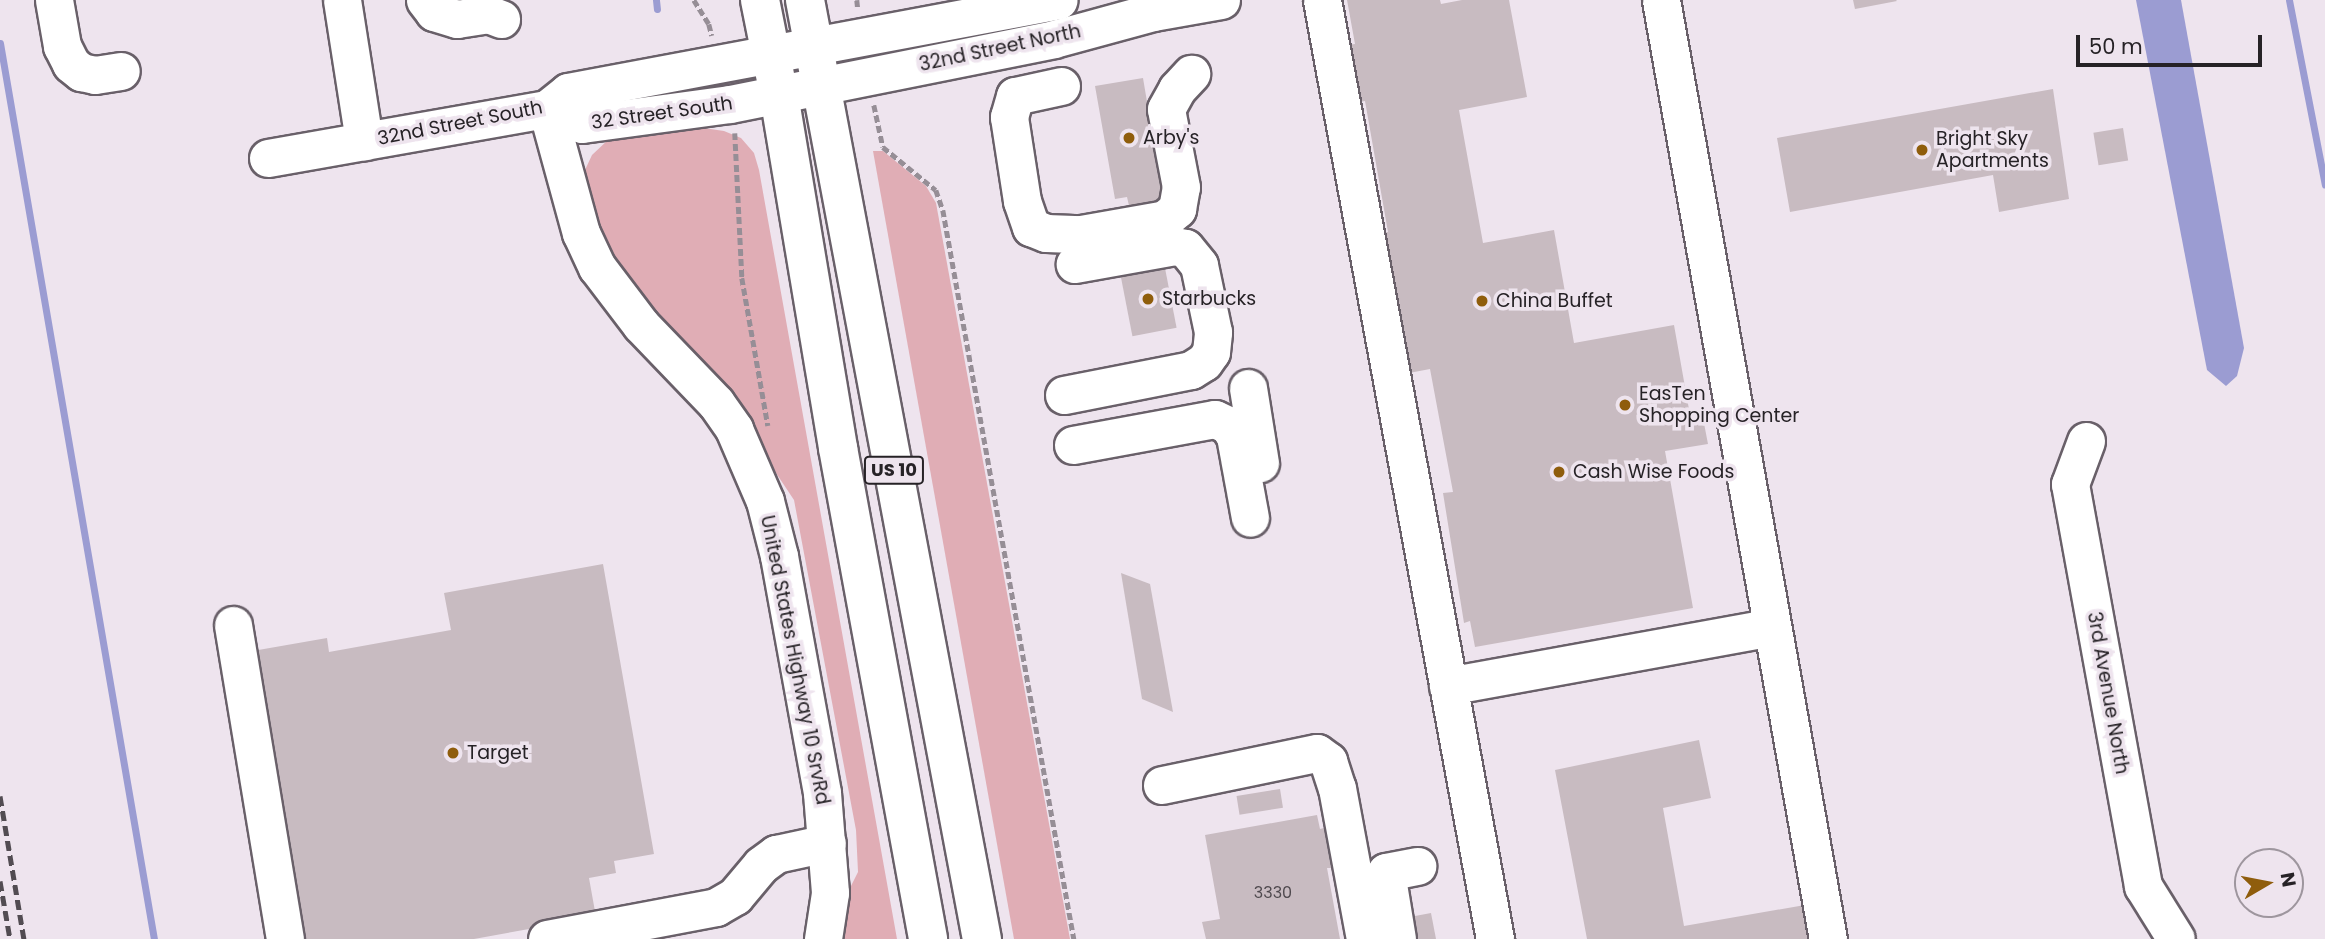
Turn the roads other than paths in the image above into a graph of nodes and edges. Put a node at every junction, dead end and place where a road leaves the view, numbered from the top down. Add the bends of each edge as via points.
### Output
1 (54, 0) edge
2 (342, 0) edge
3 (425, 0) edge
4 (760, 0) edge
5 (805, 0) edge
6 (1058, 0) edge
7 (1221, 0) edge
8 (1322, 0) edge
9 (1661, 0) edge
10 (1099, 13) edge
11 (501, 19) dead end
12 (814, 46) junction
13 (771, 53) junction
14 (121, 71) dead end
15 (1191, 74) dead end
16 (1061, 86) dead end
17 (821, 87) junction
18 (779, 95) junction
19 (547, 109) junction
20 (364, 141) junction
21 (268, 158) dead end
22 (1075, 264) dead end
23 (1248, 388) dead end
24 (1063, 395) dead end
25 (2086, 441) dead end
26 (1073, 445) dead end
27 (233, 625) dead end
28 (1772, 627) junction
29 (1448, 686) junction
30 (1162, 785) dead end
31 (827, 843) junction
32 (1416, 866) dead end
33 (285, 939) edge
34 (547, 939) edge
35 (823, 939) edge
36 (928, 939) edge
37 (982, 939) edge
38 (1364, 939) edge
39 (1397, 939) edge
40 (1494, 939) edge
41 (1828, 939) edge
42 (2176, 939) edge

1 - 14 street via 62,46 71,64 95,75
2 - 20 street
3 - 11 street via 434,12 457,19 488,14
4 - 13 main road, US 10
5 - 12 main road, US 10
6 - 12 street, 32nd Street North
7 - 10 street, 32nd Street North via 1153,12
8 - 29 street
9 - 28 street
10 - 17 street, 32nd Street North
12 - 13 street, 32nd Street North
12 - 17 main road, US 10
13 - 18 main road, US 10
13 - 19 street, 32nd Street South via 568,92
15 - 16 street via 1166,109 1181,187 1177,209 1165,219 1081,234 1046,233 1031,227 1022,201 1009,117 1015,96
17 - 18 street, 32nd Street North
17 - 37 main road, US 10
18 - 19 street, 32 Street South via 582,124
18 - 36 main road, US 10
19 - 20 street, 32nd Street South
19 - 31 street, United States Highway 10 SrvRd via 581,233 597,267 640,326 716,403 734,429 765,501 822,793
20 - 21 street, 32nd Street South
22 - 24 street via 1185,248 1199,265 1212,342 1205,362 1191,370
23 - 26 street via 1260,516 1235,436 1228,425 1215,419
25 - 42 street, 3rd Avenue North via 2070,484 2143,886
27 - 33 street
28 - 29 street
28 - 41 street
29 - 40 street
30 - 38 street via 1317,753 1328,761
31 - 34 street via 776,854 735,896 716,907
31 - 35 street, United States Highway 10 SrvRd via 830,893
32 - 39 street via 1386,872

